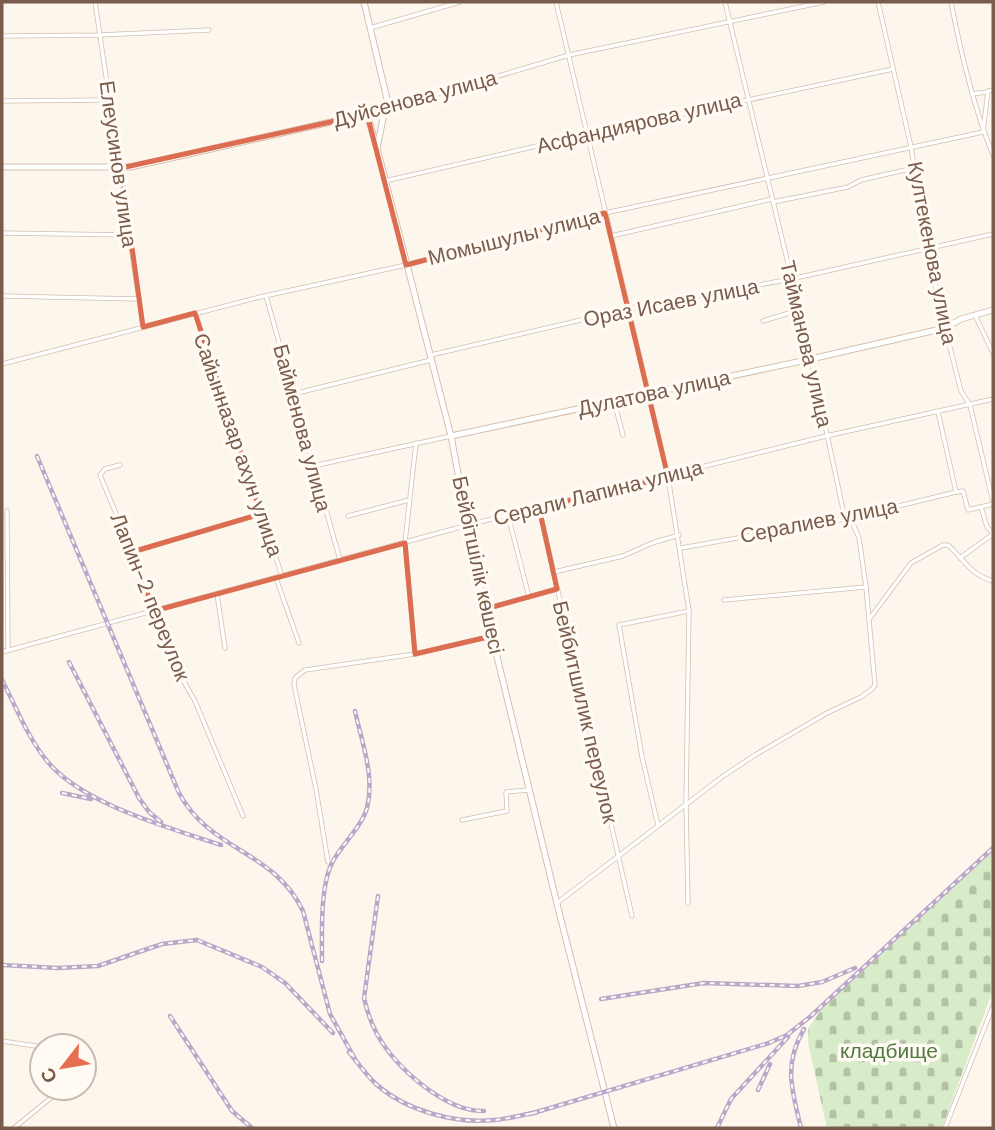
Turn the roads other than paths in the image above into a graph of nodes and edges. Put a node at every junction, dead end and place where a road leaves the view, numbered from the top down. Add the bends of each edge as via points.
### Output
1 (95, 2) edge
2 (364, 2) edge
3 (460, 2) edge
4 (556, 2) edge
5 (725, 2) edge
6 (824, 2) edge
7 (878, 2) edge
8 (951, 2) edge
9 (729, 21) junction
10 (370, 28) junction
11 (209, 30) dead end
12 (99, 35) junction
13 (2, 36) edge
14 (569, 55) junction
15 (893, 69) junction
16 (991, 90) edge
17 (972, 94) junction
18 (748, 99) junction
19 (109, 100) junction
20 (2, 101) edge
21 (384, 110) junction
22 (367, 114) junction
23 (983, 132) junction
24 (589, 134) junction
25 (911, 147) junction
26 (377, 148) junction
27 (993, 155) edge
28 (2, 167) edge
29 (121, 168) junction
30 (914, 168) junction
31 (768, 180) junction
32 (385, 181) junction
33 (773, 201) junction
34 (606, 214) junction
35 (2, 233) edge
36 (993, 234) edge
37 (129, 235) junction
38 (611, 236) junction
39 (927, 248) junction
40 (406, 265) junction
41 (792, 279) junction
42 (266, 295) junction
43 (2, 296) edge
44 (139, 299) junction
45 (628, 309) junction
46 (799, 310) junction
47 (993, 310) edge
48 (194, 313) junction
49 (975, 316) junction
50 (763, 321) dead end
51 (143, 327) junction
52 (945, 328) junction
53 (993, 353) edge
54 (431, 357) junction
55 (811, 359) junction
56 (2, 364) edge
57 (293, 394) junction
58 (648, 394) junction
59 (993, 399) edge
60 (614, 401) junction
61 (970, 405) junction
62 (938, 411) junction
63 (623, 435) dead end
64 (451, 436) junction
65 (826, 436) junction
66 (416, 443) junction
67 (120, 465) dead end
68 (312, 466) junction
69 (668, 477) junction
70 (992, 488) edge
71 (956, 492) junction
72 (409, 500) junction
73 (993, 503) edge
74 (981, 507) junction
75 (539, 508) junction
76 (7, 511) dead end
77 (261, 513) junction
78 (508, 515) junction
79 (348, 516) dead end
80 (845, 519) junction
81 (468, 525) junction
82 (993, 533) edge
83 (679, 535) junction
84 (405, 542) junction
85 (681, 548) junction
86 (132, 552) junction
87 (960, 558) junction
88 (340, 560) junction
89 (553, 572) junction
90 (282, 576) junction
91 (276, 578) junction
92 (993, 581) edge
93 (866, 587) junction
94 (557, 589) junction
95 (217, 594) junction
96 (528, 597) junction
97 (724, 600) dead end
98 (485, 608) junction
99 (154, 611) junction
100 (689, 611) junction
101 (869, 619) junction
102 (492, 636) junction
103 (299, 643) dead end
104 (225, 648) dead end
105 (8, 650) junction
106 (2, 652) edge
107 (415, 654) junction
108 (529, 790) junction
109 (686, 803) junction
110 (243, 816) dead end
111 (462, 820) dead end
112 (658, 825) junction
113 (618, 856) junction
114 (328, 863) dead end
115 (556, 904) junction
116 (688, 904) dead end
117 (632, 916) dead end
118 (993, 1006) edge
119 (2, 1041) edge
120 (28, 1045) edge
121 (45, 1102) edge
122 (14, 1128) edge
123 (614, 1128) edge
124 (945, 1128) edge

1 - 12 street, Елеусинов улица
2 - 10 street, Бейбітшілік көшесі
3 - 10 street
4 - 14 street
5 - 9 street, Тайманова улица
6 - 9 street, Дуйсенова улица
7 - 15 street, Култекенова улица
8 - 17 street
9 - 14 street, Дуйсенова улица
9 - 18 street, Тайманова улица
10 - 21 street, Бейбітшілік көшесі via 387,99
11 - 12 street
12 - 13 street
12 - 19 street, Елеусинов улица
14 - 21 street, Дуйсенова улица
14 - 24 street
15 - 18 street, Асфандиярова улица
15 - 25 street, Култекенова улица
16 - 17 street
16 - 23 street
17 - 23 street
18 - 24 street, Асфандиярова улица
18 - 31 street, Тайманова улица
19 - 20 street
19 - 29 street, Елеусинов улица
21 - 22 street, Дуйсенова улица
21 - 26 street, Бейбітшілік көшесі
22 - 26 street
22 - 29 street, Дуйсенова улица
23 - 25 street, Момышулы улица
23 - 27 street
24 - 32 street, Асфандиярова улица
24 - 34 street
25 - 30 street, Култекенова улица
25 - 31 street, Момышулы улица
26 - 32 street, Бейбітшілік көшесі
28 - 29 street, Дуйсенова улица
29 - 37 street, Елеусинов улица
30 - 33 street
30 - 39 street, Култекенова улица
31 - 33 street, Тайманова улица
31 - 34 street, Момышулы улица
32 - 40 street, Бейбітшілік көшесі
33 - 38 street
33 - 41 street, Тайманова улица
34 - 38 street
34 - 40 street, Момышулы улица
35 - 37 street
36 - 39 street, Ораз Исаев улица
37 - 44 street, Елеусинов улица
38 - 45 street
39 - 41 street, Ораз Исаев улица
39 - 52 street, Култекенова улица
40 - 42 street, Момышулы улица
40 - 54 street, Бейбітшілік көшесі
41 - 45 street, Ораз Исаев улица
41 - 46 street, Тайманова улица
42 - 48 street, Момышулы улица
42 - 57 street, Байменова улица
43 - 44 street
44 - 51 street, Елеусинов улица
45 - 54 street, Ораз Исаев улица
45 - 58 street
46 - 50 street
46 - 55 street, Тайманова улица
47 - 49 street, Дулатова улица
48 - 51 street, Момышулы улица
48 - 77 street, Сайынназар ахун улица
49 - 52 street, Дулатова улица
49 - 53 street
51 - 56 street, Момышулы улица
52 - 55 street, Дулатова улица
52 - 61 street, Култекенова улица via 961,391
54 - 57 street, Ораз Исаев улица
54 - 64 street, Бейбітшілік көшесі
55 - 58 street, Дулатова улица
55 - 65 street, Тайманова улица
57 - 68 street, Байменова улица
58 - 60 street, Дулатова улица
58 - 69 street
59 - 61 street, Серали Лапина улица
60 - 63 street
60 - 64 street, Дулатова улица
61 - 62 street, Серали Лапина улица
61 - 70 street, Култекенова улица
62 - 65 street, Серали Лапина улица
62 - 71 street
64 - 66 street, Дулатова улица
64 - 81 street, Бейбітшілік көшесі
65 - 69 street, Серали Лапина улица
65 - 80 street, Тайманова улица
66 - 68 street, Дулатова улица
66 - 72 street
67 - 86 street, Лапин-2 переулок via 100,475
68 - 88 street, Байменова улица
69 - 75 street, Серали Лапина улица
69 - 83 street
70 - 73 street, Култекенова улица
71 - 74 street via 963,491 968,510
71 - 80 street, Сералиев улица
72 - 79 street
72 - 84 street
73 - 74 street
74 - 82 street
75 - 78 street, Серали Лапина улица
75 - 89 street, Бейбитшилик переулок
76 - 105 street
77 - 86 street
77 - 90 street, Сайынназар ахун улица
78 - 81 street, Серали Лапина улица
78 - 96 street
80 - 85 street, Сералиев улица
80 - 93 street, Тайманова улица via 859,538
81 - 84 street, Серали Лапина улица
81 - 98 street, Бейбітшілік көшесі
82 - 87 street
83 - 85 street
83 - 89 street via 623,556
84 - 88 street, Серали Лапина улица
84 - 107 street
85 - 100 street
86 - 99 street, Лапин-2 переулок
87 - 92 street via 969,570
87 - 101 street via 948,545 911,563
88 - 90 street, Серали Лапина улица
89 - 94 street, Бейбитшилик переулок
90 - 91 street, Серали Лапина улица
91 - 95 street, Серали Лапина улица
91 - 103 street
93 - 97 street
93 - 101 street, Тайманова улица
94 - 96 street
94 - 113 street, Бейбитшилик переулок
95 - 99 street, Серали Лапина улица
95 - 104 street
96 - 98 street
98 - 102 street, Бейбітшілік көшесі
99 - 105 street, Серали Лапина улица
99 - 110 street, Лапин-2 переулок
100 - 109 street
100 - 112 street via 619,625
101 - 109 street, Тайманова улица via 872,689 755,755
102 - 107 street
102 - 108 street, Бейбітшілік көшесі
105 - 106 street, Серали Лапина улица
107 - 114 street via 305,670 295,678
108 - 111 street via 506,792 507,811
108 - 115 street, Бейбітшілік көшесі
109 - 112 street
109 - 116 street
112 - 113 street
113 - 115 street
113 - 117 street, Бейбитшилик переулок
115 - 123 street, Бейбітшілік көшесі
118 - 124 street
119 - 120 street
121 - 122 street

